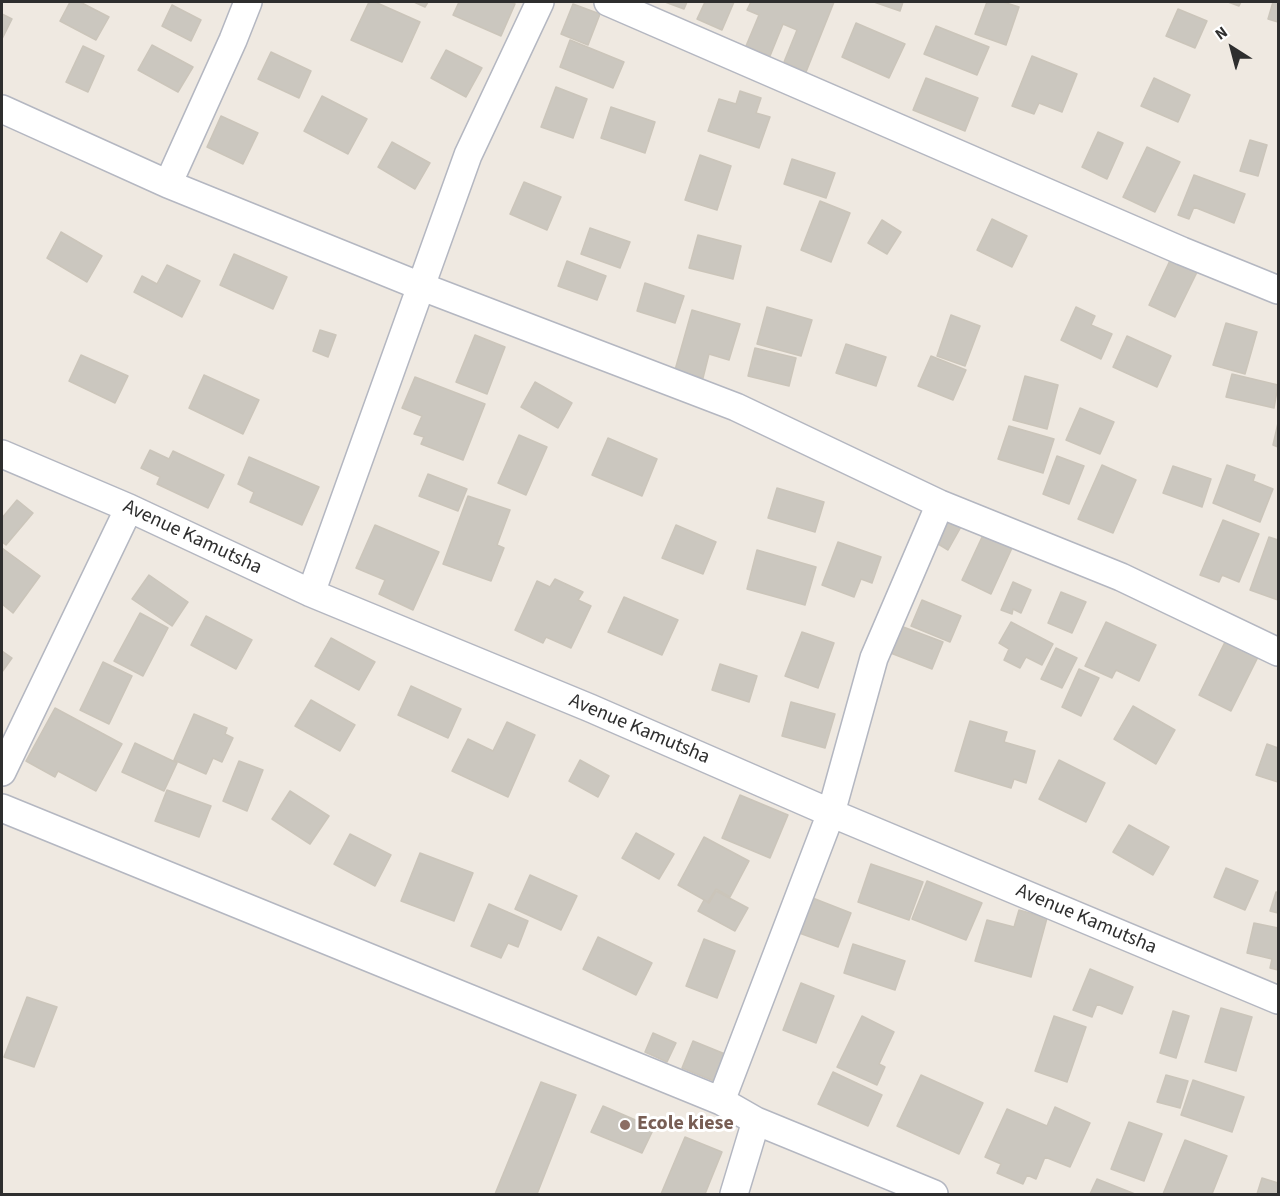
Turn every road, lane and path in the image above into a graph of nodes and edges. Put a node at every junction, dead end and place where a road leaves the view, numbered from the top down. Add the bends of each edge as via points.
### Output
1 (248, 2) edge
2 (540, 2) edge
3 (608, 2) edge
4 (2, 109) edge
5 (168, 184) junction
6 (420, 286) junction
7 (1278, 290) edge
8 (2, 454) edge
9 (940, 504) junction
10 (129, 507) junction
11 (311, 593) junction
12 (1278, 652) edge
13 (2, 772) edge
14 (2, 808) edge
15 (831, 813) junction
16 (1278, 1000) edge
17 (722, 1101) junction
18 (756, 1121) junction
19 (734, 1194) edge
20 (934, 1194) edge

1 - 5 street
2 - 6 street via 468,155
3 - 7 street
4 - 5 street
5 - 6 street
6 - 9 street via 736,407
6 - 11 street
8 - 10 street, Avenue Kamutsha
9 - 12 street via 1120,577
9 - 15 street via 874,657
10 - 11 street, Avenue Kamutsha
10 - 13 street
11 - 15 street, Avenue Kamutsha
14 - 17 street
15 - 16 street, Avenue Kamutsha
15 - 17 street
17 - 18 street
18 - 19 street
18 - 20 street

